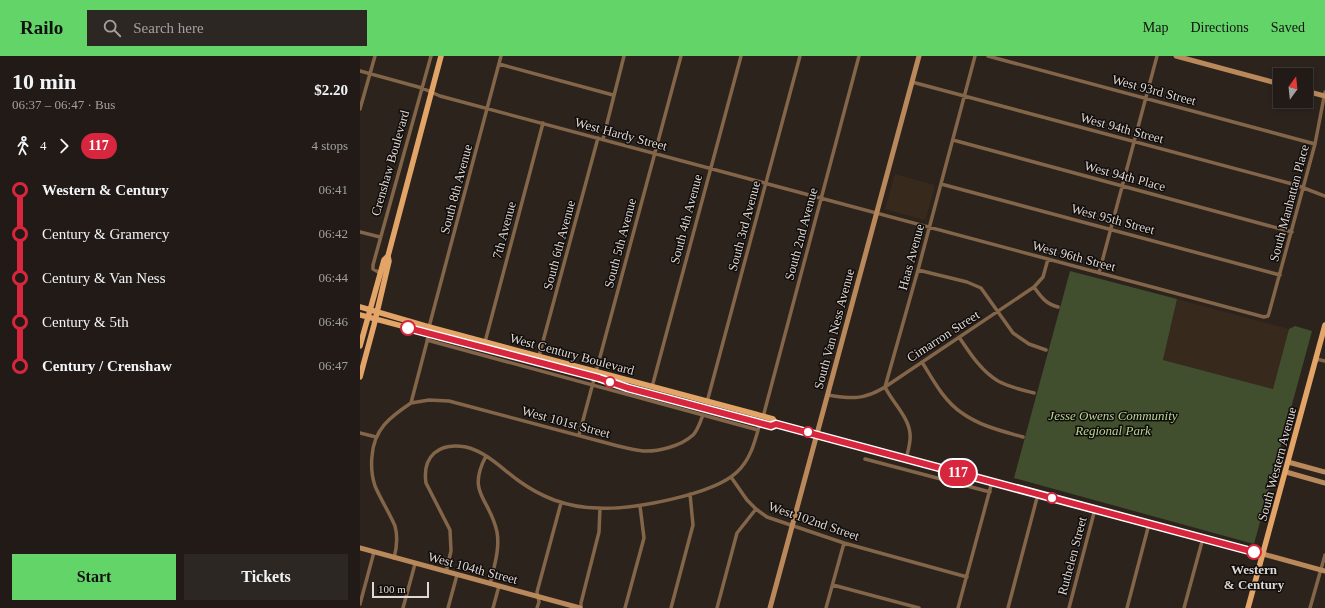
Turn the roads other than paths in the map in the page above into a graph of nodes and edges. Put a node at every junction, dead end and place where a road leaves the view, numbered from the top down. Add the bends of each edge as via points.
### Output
1 (375, 56) edge
2 (431, 56) edge
3 (441, 56) edge
4 (501, 56) edge
5 (624, 56) edge
6 (681, 56) edge
7 (740, 56) edge
8 (800, 56) edge
9 (859, 56) edge
10 (919, 56) edge
11 (975, 56) edge
12 (988, 56) edge
13 (1157, 56) edge
14 (1176, 56) edge
15 (499, 64) junction
16 (360, 71) edge
17 (370, 74) junction
18 (912, 82) junction
19 (1273, 82) edge
20 (422, 88) junction
21 (432, 92) junction
22 (1313, 92) edge
23 (613, 95) junction
24 (1325, 95) edge
25 (964, 97) junction
26 (1146, 98) junction
27 (488, 108) junction
28 (360, 109) edge
29 (543, 123) junction
30 (600, 139) junction
31 (953, 140) junction
32 (1134, 141) junction
33 (1315, 144) junction
34 (655, 153) junction
35 (711, 167) junction
36 (766, 182) junction
37 (941, 184) junction
38 (1122, 185) junction
39 (1304, 187) junction
40 (1325, 196) edge
41 (821, 198) junction
42 (877, 213) junction
43 (930, 227) junction
44 (1110, 229) junction
45 (360, 232) edge
46 (1292, 232) junction
47 (380, 237) junction
48 (388, 256) junction
49 (1048, 259) junction
50 (918, 270) junction
51 (380, 273) junction
52 (1099, 273) junction
53 (1280, 275) junction
54 (1034, 287) junction
55 (360, 307) edge
56 (1058, 307) dead end
57 (370, 310) junction
58 (377, 312) junction
59 (998, 312) junction
60 (360, 315) edge
61 (1266, 316) joint
62 (368, 318) junction
63 (375, 320) junction
64 (1325, 325) edge
65 (429, 327) junction
66 (429, 334) junction
67 (959, 337) junction
68 (427, 340) junction
69 (485, 342) junction
70 (360, 346) edge
71 (1046, 350) dead end
72 (539, 356) junction
73 (1316, 359) junction
74 (1325, 361) edge
75 (922, 362) junction
76 (595, 375) junction
77 (360, 377) edge
78 (592, 385) junction
79 (885, 387) junction
80 (652, 388) junction
81 (1034, 393) dead end
82 (828, 395) junction
83 (707, 402) junction
84 (411, 403) junction
85 (703, 415) junction
86 (763, 417) junction
87 (760, 423) junction
88 (776, 424) junction
89 (758, 430) junction
90 (360, 433) edge
91 (578, 435) junction
92 (817, 435) junction
93 (376, 437) junction
94 (1023, 437) dead end
95 (486, 456) junction
96 (864, 459) dead end
97 (906, 459) junction
98 (1288, 462) junction
99 (1286, 472) junction
100 (1325, 472) edge
101 (731, 477) junction
102 (992, 482) junction
103 (1325, 483) edge
104 (990, 492) junction
105 (690, 494) junction
106 (1038, 494) junction
107 (561, 503) junction
108 (640, 506) junction
109 (600, 508) junction
110 (756, 509) junction
111 (1095, 509) junction
112 (1149, 524) junction
113 (793, 526) junction
114 (1203, 538) junction
115 (844, 543) junction
116 (360, 548) edge
117 (374, 552) junction
118 (1263, 554) junction
119 (1325, 555) edge
120 (394, 558) junction
121 (415, 564) junction
122 (1323, 570) edge
123 (446, 572) junction
124 (457, 575) junction
125 (967, 577) junction
126 (490, 584) junction
127 (833, 585) junction
128 (499, 586) junction
129 (537, 596) junction
130 (360, 604) edge
131 (403, 608) edge
132 (448, 608) edge
133 (493, 608) edge
134 (537, 608) edge
135 (581, 608) edge
136 (625, 608) edge
137 (671, 608) edge
138 (717, 608) edge
139 (770, 608) edge
140 (826, 608) edge
141 (919, 608) edge
142 (958, 608) edge
143 (1008, 608) edge
144 (1069, 608) edge
145 (1128, 608) edge
146 (1184, 608) edge
147 (1248, 608) edge
148 (1310, 608) edge

1 - 17 street
2 - 20 street, Crenshaw Boulevard
3 - 21 main road, Crenshaw Boulevard
4 - 15 street, South 8th Avenue
5 - 23 street, South 6th Avenue
6 - 34 street, South 5th Avenue
7 - 35 street, South 4th Avenue
8 - 36 street, South 3rd Avenue
9 - 41 street, South 2nd Avenue
10 - 18 street, South Van Ness Avenue
11 - 25 street, Haas Avenue
12 - 26 street, West 93rd Street
13 - 26 street
14 - 19 street
15 - 23 street
15 - 27 street, South 8th Avenue
16 - 17 street, West Hardy Street
17 - 20 street, West Hardy Street
17 - 28 street
18 - 25 street, West 94th Street
18 - 42 street, South Van Ness Avenue
20 - 21 street, West Hardy Street
20 - 47 street, Crenshaw Boulevard
21 - 27 street, West Hardy Street
21 - 48 main road, Crenshaw Boulevard
22 - 24 street
23 - 30 street, South 6th Avenue
24 - 33 street, South Manhattan Place
25 - 31 street, Haas Avenue
25 - 32 street, West 94th Street
26 - 32 street
26 - 33 street, West 93rd Street
27 - 29 street, West Hardy Street
27 - 65 street, South 8th Avenue
29 - 30 street, West Hardy Street
29 - 69 street, 7th Avenue
30 - 34 street, West Hardy Street
30 - 72 street, South 6th Avenue
31 - 37 street, Haas Avenue
31 - 38 street, West 94th Place
32 - 38 street
32 - 39 street, West 94th Street
33 - 39 street, South Manhattan Place
34 - 35 street, West Hardy Street
34 - 76 street, South 5th Avenue
35 - 36 street, West Hardy Street
35 - 80 street, South 4th Avenue
36 - 41 street, West Hardy Street
36 - 83 street, South 3rd Avenue
37 - 43 street, Haas Avenue
37 - 44 street, West 95th Street
38 - 44 street
38 - 46 street, West 94th Place
39 - 40 street, West 94th Street
39 - 46 street, South Manhattan Place
41 - 42 street, West Hardy Street
41 - 86 street, South 2nd Avenue
42 - 43 street, West 96th Street
42 - 82 street, South Van Ness Avenue
43 - 49 street, West 96th Street
43 - 50 street, Haas Avenue
44 - 52 street
44 - 53 street, West 95th Street
45 - 47 street
46 - 53 street, South Manhattan Place
47 - 51 street, Crenshaw Boulevard via 373,269
48 - 51 main road, Crenshaw Boulevard
48 - 58 main road, Crenshaw Boulevard
49 - 52 street, West 96th Street
49 - 54 street, Cimarron Street via 1043,277
50 - 59 street via 981,288
50 - 79 street, Haas Avenue
51 - 57 main road, Crenshaw Boulevard
52 - 61 street, West 96th Street
53 - 61 street, South Manhattan Place
54 - 56 street via 1048,304
54 - 59 street, Cimarron Street
55 - 57 main road, West Century Boulevard
57 - 58 main road, West Century Boulevard
57 - 62 main road, Crenshaw Boulevard
58 - 63 main road, Crenshaw Boulevard
58 - 65 main road, West Century Boulevard
59 - 67 street, Cimarron Street
59 - 71 street via 1020,339
60 - 62 main road, West Century Boulevard
62 - 63 main road, West Century Boulevard
62 - 70 main road, Crenshaw Boulevard
63 - 66 main road, West Century Boulevard
63 - 77 main road, Crenshaw Boulevard
64 - 73 main road, South Western Avenue
65 - 69 main road, West Century Boulevard
66 - 68 street
66 - 76 main road, West Century Boulevard
67 - 75 street, Cimarron Street
67 - 81 street via 982,368 998,381
68 - 78 street, West Century Boulevard
68 - 84 street
69 - 72 main road, West Century Boulevard
72 - 76 main road, West Century Boulevard
73 - 74 street
73 - 98 main road, South Western Avenue
75 - 79 street, Cimarron Street
75 - 94 street via 945,397 961,413 980,424
76 - 78 street, South 5th Avenue
76 - 80 main road, West Century Boulevard
76 - 87 main road, West Century Boulevard via 628,388
78 - 85 street, West Century Boulevard
78 - 91 street, South 5th Avenue
79 - 82 street, Cimarron Street via 859,398
79 - 97 street via 910,430
80 - 83 main road, West Century Boulevard
82 - 92 street, South Van Ness Avenue
83 - 86 main road, West Century Boulevard
84 - 91 street, West 101st Street via 429,400 449,401
84 - 93 street via 394,414
85 - 89 street, West Century Boulevard
85 - 91 street, West 101st Street via 692,435 677,444 655,450 631,449
86 - 88 main road, West Century Boulevard via 773,419
87 - 88 main road, West Century Boulevard via 771,426
87 - 89 street
88 - 92 main road, West Century Boulevard
89 - 101 street via 752,452 743,466
90 - 93 street
92 - 97 main road, West Century Boulevard
92 - 113 street, South Van Ness Avenue
93 - 120 street via 371,460 372,476 395,526 397,540
95 - 107 street via 532,490
95 - 123 street via 472,449 453,446 438,450 429,458 424,472 426,483 450,530 451,551
95 - 126 street via 478,487 494,522 498,550
96 - 104 street
97 - 102 main road, West Century Boulevard
98 - 99 main road, South Western Avenue
98 - 100 street
99 - 103 street
99 - 118 main road, South Western Avenue
101 - 105 street
101 - 110 street, West 102nd Street
102 - 104 street
102 - 106 main road, West Century Boulevard
104 - 125 street
105 - 108 street
105 - 137 street via 693,525
106 - 111 main road, West Century Boulevard
106 - 143 street
107 - 109 street
107 - 129 street
108 - 109 street
108 - 136 street via 644,538
109 - 135 street via 599,532
110 - 113 street, West 102nd Street via 767,517
110 - 138 street via 737,533
111 - 112 main road, West Century Boulevard
111 - 144 street, Ruthelen Street
112 - 114 main road, West Century Boulevard
112 - 145 street
113 - 115 street, West 102nd Street
113 - 139 street, South Van Ness Avenue
114 - 118 main road, West Century Boulevard
114 - 146 street
115 - 125 street, West 102nd Street
115 - 127 street
116 - 117 street, West 104th Street
117 - 120 street, West 104th Street
117 - 130 street
118 - 122 street, West Century Boulevard
118 - 147 main road, South Western Avenue
119 - 122 street
120 - 121 street, West 104th Street
121 - 123 street, West 104th Street
121 - 131 street
122 - 148 street
123 - 124 street, West 104th Street
124 - 126 street, West 104th Street
124 - 132 street
125 - 142 street
126 - 128 street, West 104th Street
127 - 140 street
127 - 141 street
128 - 129 street, West 104th Street
128 - 133 street
129 - 134 street
129 - 135 street, West 104th Street

